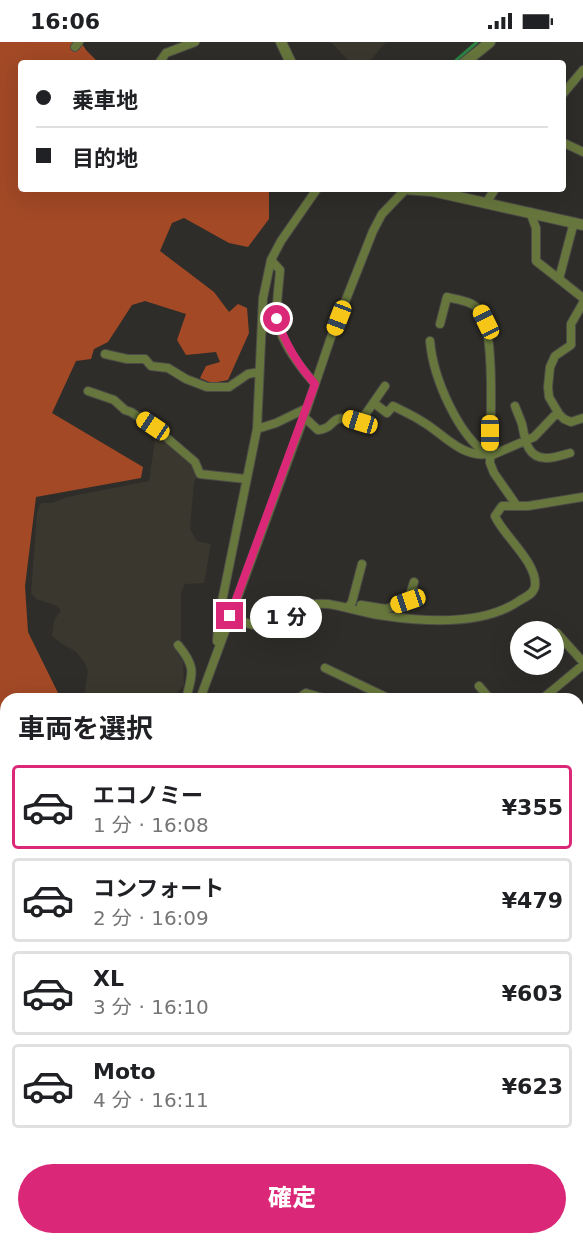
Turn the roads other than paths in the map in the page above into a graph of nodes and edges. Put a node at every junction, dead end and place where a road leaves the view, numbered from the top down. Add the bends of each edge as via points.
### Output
1 (195, 42) edge
2 (282, 42) edge
3 (490, 42) edge
4 (161, 60) edge
5 (290, 60) edge
6 (468, 60) edge
7 (583, 70) edge
8 (566, 90) edge
9 (566, 144) edge
10 (583, 152) edge
11 (315, 192) edge
12 (402, 192) edge
13 (436, 192) edge
14 (493, 192) edge
15 (486, 203) junction
16 (530, 213) junction
17 (578, 223) edge
18 (271, 260) junction
19 (559, 279) junction
20 (583, 297) edge
21 (583, 303) edge
22 (440, 324) dead end
23 (430, 341) dead end
24 (105, 354) dead end
25 (259, 372) junction
26 (315, 384) junction
27 (385, 386) dead end
28 (88, 391) dead end
29 (374, 403) junction
30 (515, 406) dead end
31 (307, 408) junction
32 (559, 414) junction
33 (304, 417) junction
34 (583, 418) edge
35 (257, 429) junction
36 (524, 442) junction
37 (570, 453) dead end
38 (488, 455) junction
39 (246, 479) junction
40 (583, 497) edge
41 (518, 506) junction
42 (362, 564) dead end
43 (414, 582) dead end
44 (350, 605) junction
45 (230, 616) junction
46 (564, 641) edge
47 (178, 645) dead end
48 (217, 651) junction
49 (583, 663) edge
50 (325, 668) dead end
51 (479, 686) dead end
52 (187, 693) edge
53 (202, 693) edge
54 (377, 693) edge
55 (485, 693) edge
56 (549, 693) edge

1 - 4 street via 166,53
2 - 5 street
3 - 6 street
7 - 8 street
9 - 10 street
11 - 18 street
12 - 26 street via 373,231
13 - 15 street
14 - 15 street
15 - 16 street
16 - 17 street
16 - 19 street via 536,228 536,261
17 - 19 street
18 - 25 street via 263,298
18 - 26 street via 280,270 277,319 283,337
19 - 20 street
21 - 32 street via 571,324 571,345 555,356 550,368 549,397
22 - 38 street via 447,297 472,303 486,322
23 - 38 street via 434,369 455,416
24 - 25 street via 144,359 151,366 168,368 207,387 229,387 248,374
25 - 35 street
26 - 31 street
27 - 29 street
28 - 39 street via 114,400 153,426 195,462 200,474
29 - 33 street via 360,422 337,418 318,430
29 - 38 street via 387,413 393,406 473,453
30 - 36 street
31 - 33 street
31 - 35 street
32 - 34 street via 571,422
32 - 36 street
33 - 45 street
35 - 39 street
36 - 37 street via 538,457 549,459
36 - 38 street
38 - 41 street via 494,473
39 - 48 street via 219,616
40 - 41 street
41 - 44 street via 502,506 495,516 519,547 535,585 532,593 511,606 485,616 450,621 386,616
42 - 44 street
43 - 44 street via 408,601 386,609
44 - 45 street via 306,604 262,625
45 - 48 street
46 - 49 street
47 - 52 street via 192,669
48 - 53 street
49 - 56 street
50 - 54 street
51 - 55 street

